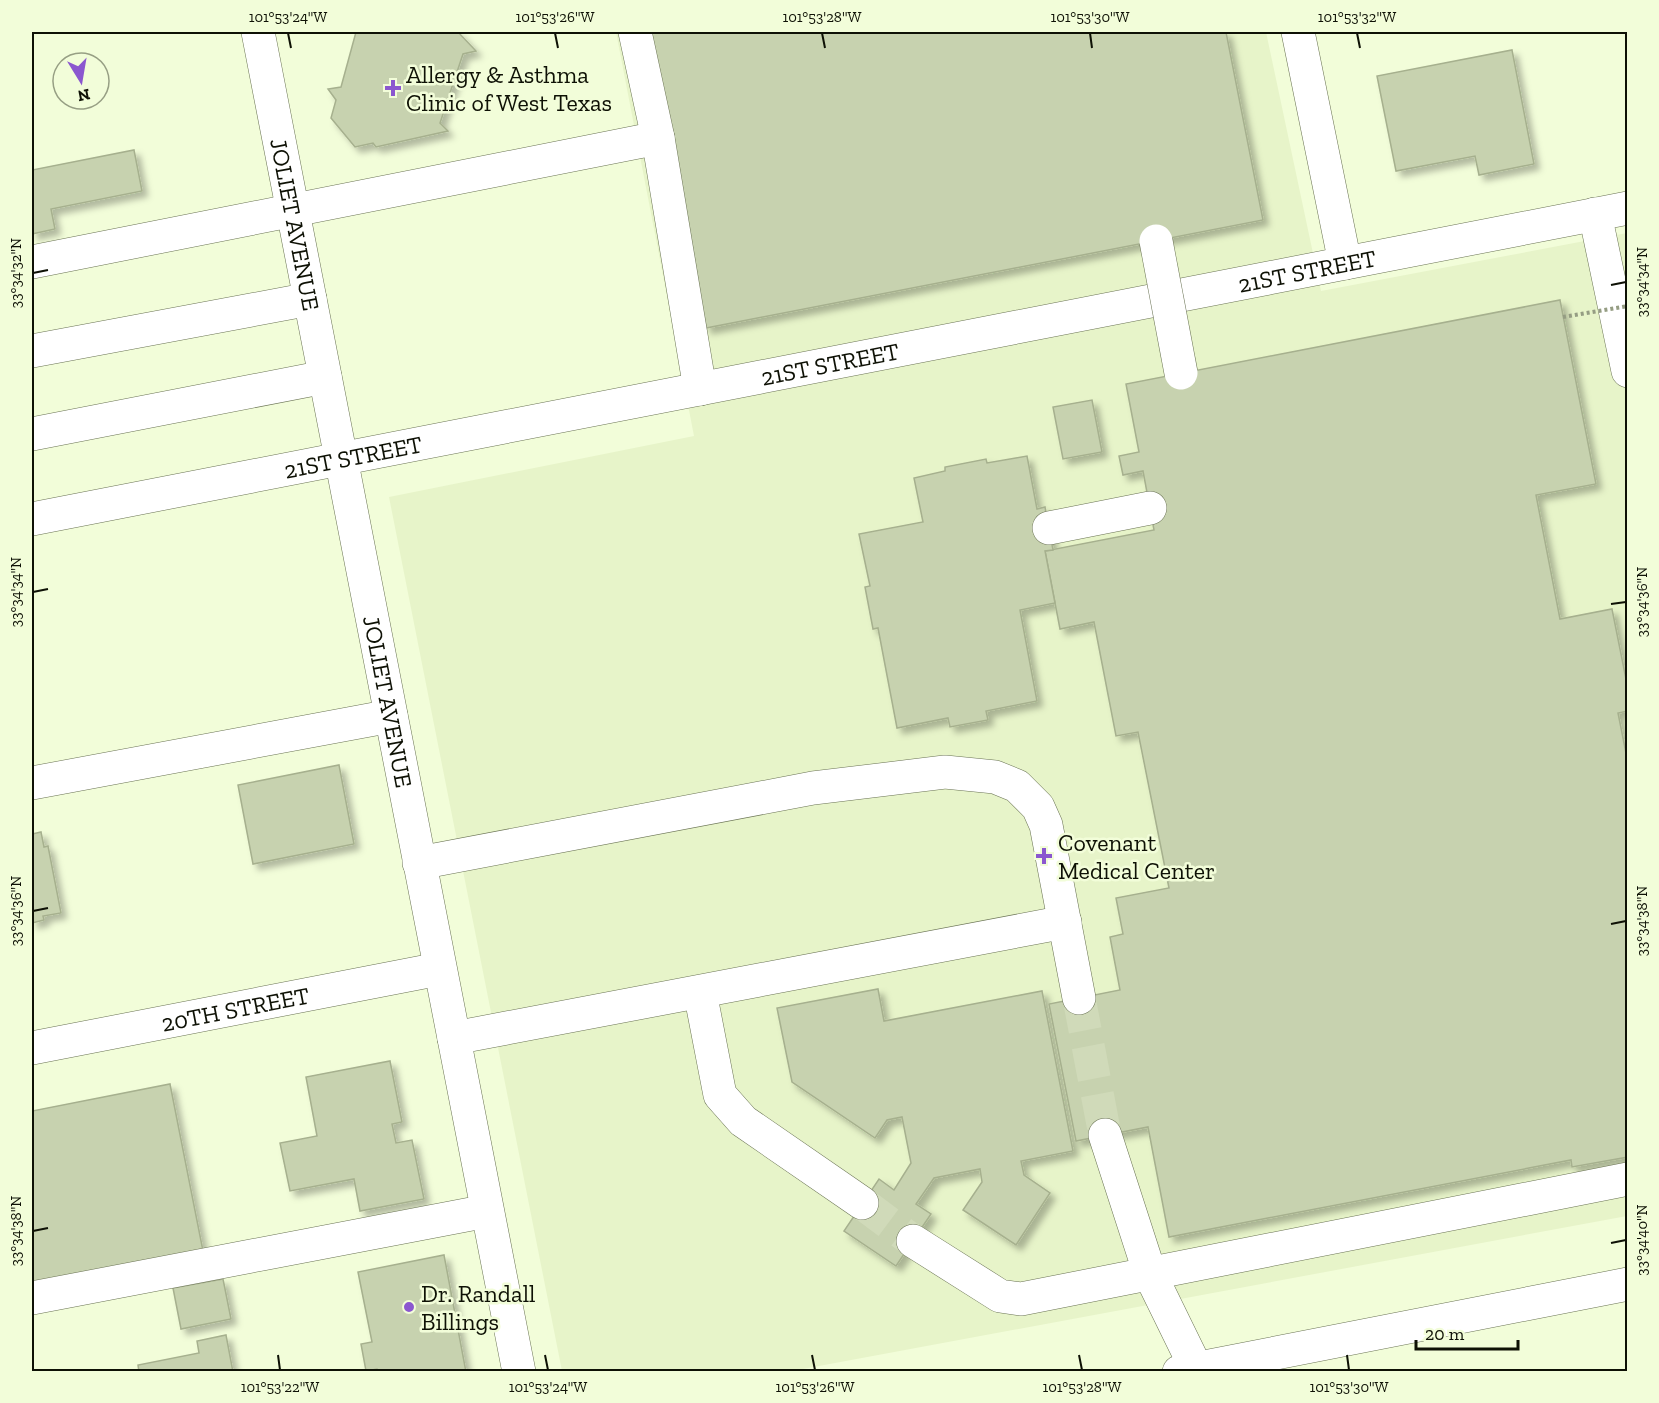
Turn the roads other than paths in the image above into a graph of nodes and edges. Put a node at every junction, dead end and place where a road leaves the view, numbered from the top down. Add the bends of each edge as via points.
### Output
1 (258, 32) edge
2 (635, 32) edge
3 (1298, 32) edge
4 (658, 138) junction
5 (1628, 208) edge
6 (292, 211) junction
7 (1595, 214) junction
8 (1156, 241) dead end
9 (32, 262) edge
10 (1345, 263) junction
11 (310, 299) junction
12 (32, 351) edge
13 (1628, 371) edge
14 (1181, 373) dead end
15 (325, 377) junction
16 (700, 389) junction
17 (32, 434) edge
18 (341, 459) junction
19 (1150, 508) dead end
20 (32, 519) edge
21 (1049, 528) dead end
22 (391, 716) junction
23 (32, 783) edge
24 (419, 864) junction
25 (1065, 922) junction
26 (439, 969) junction
27 (700, 992) junction
28 (1079, 998) tunnel mouth
29 (454, 1038) junction
30 (32, 1048) edge
31 (1105, 1135) tunnel mouth
32 (1628, 1179) edge
33 (862, 1203) tunnel mouth
34 (487, 1211) junction
35 (913, 1240) tunnel mouth
36 (1150, 1274) junction
37 (1628, 1284) edge
38 (32, 1298) edge
39 (1190, 1370) edge
40 (519, 1371) edge

1 - 6 street, JOLIET AVENUE
2 - 4 street
3 - 10 street
4 - 6 street
4 - 16 street
5 - 7 street, 21ST STREET
6 - 9 street
6 - 11 street, JOLIET AVENUE
7 - 10 street, 21ST STREET
7 - 13 street
8 - 14 street, bridge
10 - 16 street, 21ST STREET
11 - 12 street
11 - 15 street, JOLIET AVENUE
15 - 17 street
15 - 18 street, JOLIET AVENUE
16 - 18 street, 21ST STREET
18 - 20 street, 21ST STREET
18 - 22 street, JOLIET AVENUE
19 - 21 street
22 - 23 street
22 - 24 street, JOLIET AVENUE
24 - 25 street via 813,788 945,772 995,777 1017,786 1038,807 1046,825
24 - 26 street, JOLIET AVENUE
25 - 27 street
25 - 28 street
26 - 29 street, JOLIET AVENUE
26 - 30 street, 20TH STREET
27 - 29 street
27 - 33 street via 720,1095 743,1121
29 - 34 street, JOLIET AVENUE
31 - 36 street
32 - 36 street
34 - 38 street
34 - 40 street, JOLIET AVENUE
35 - 36 street via 1000,1296 1021,1299
36 - 39 street
37 - 39 street

